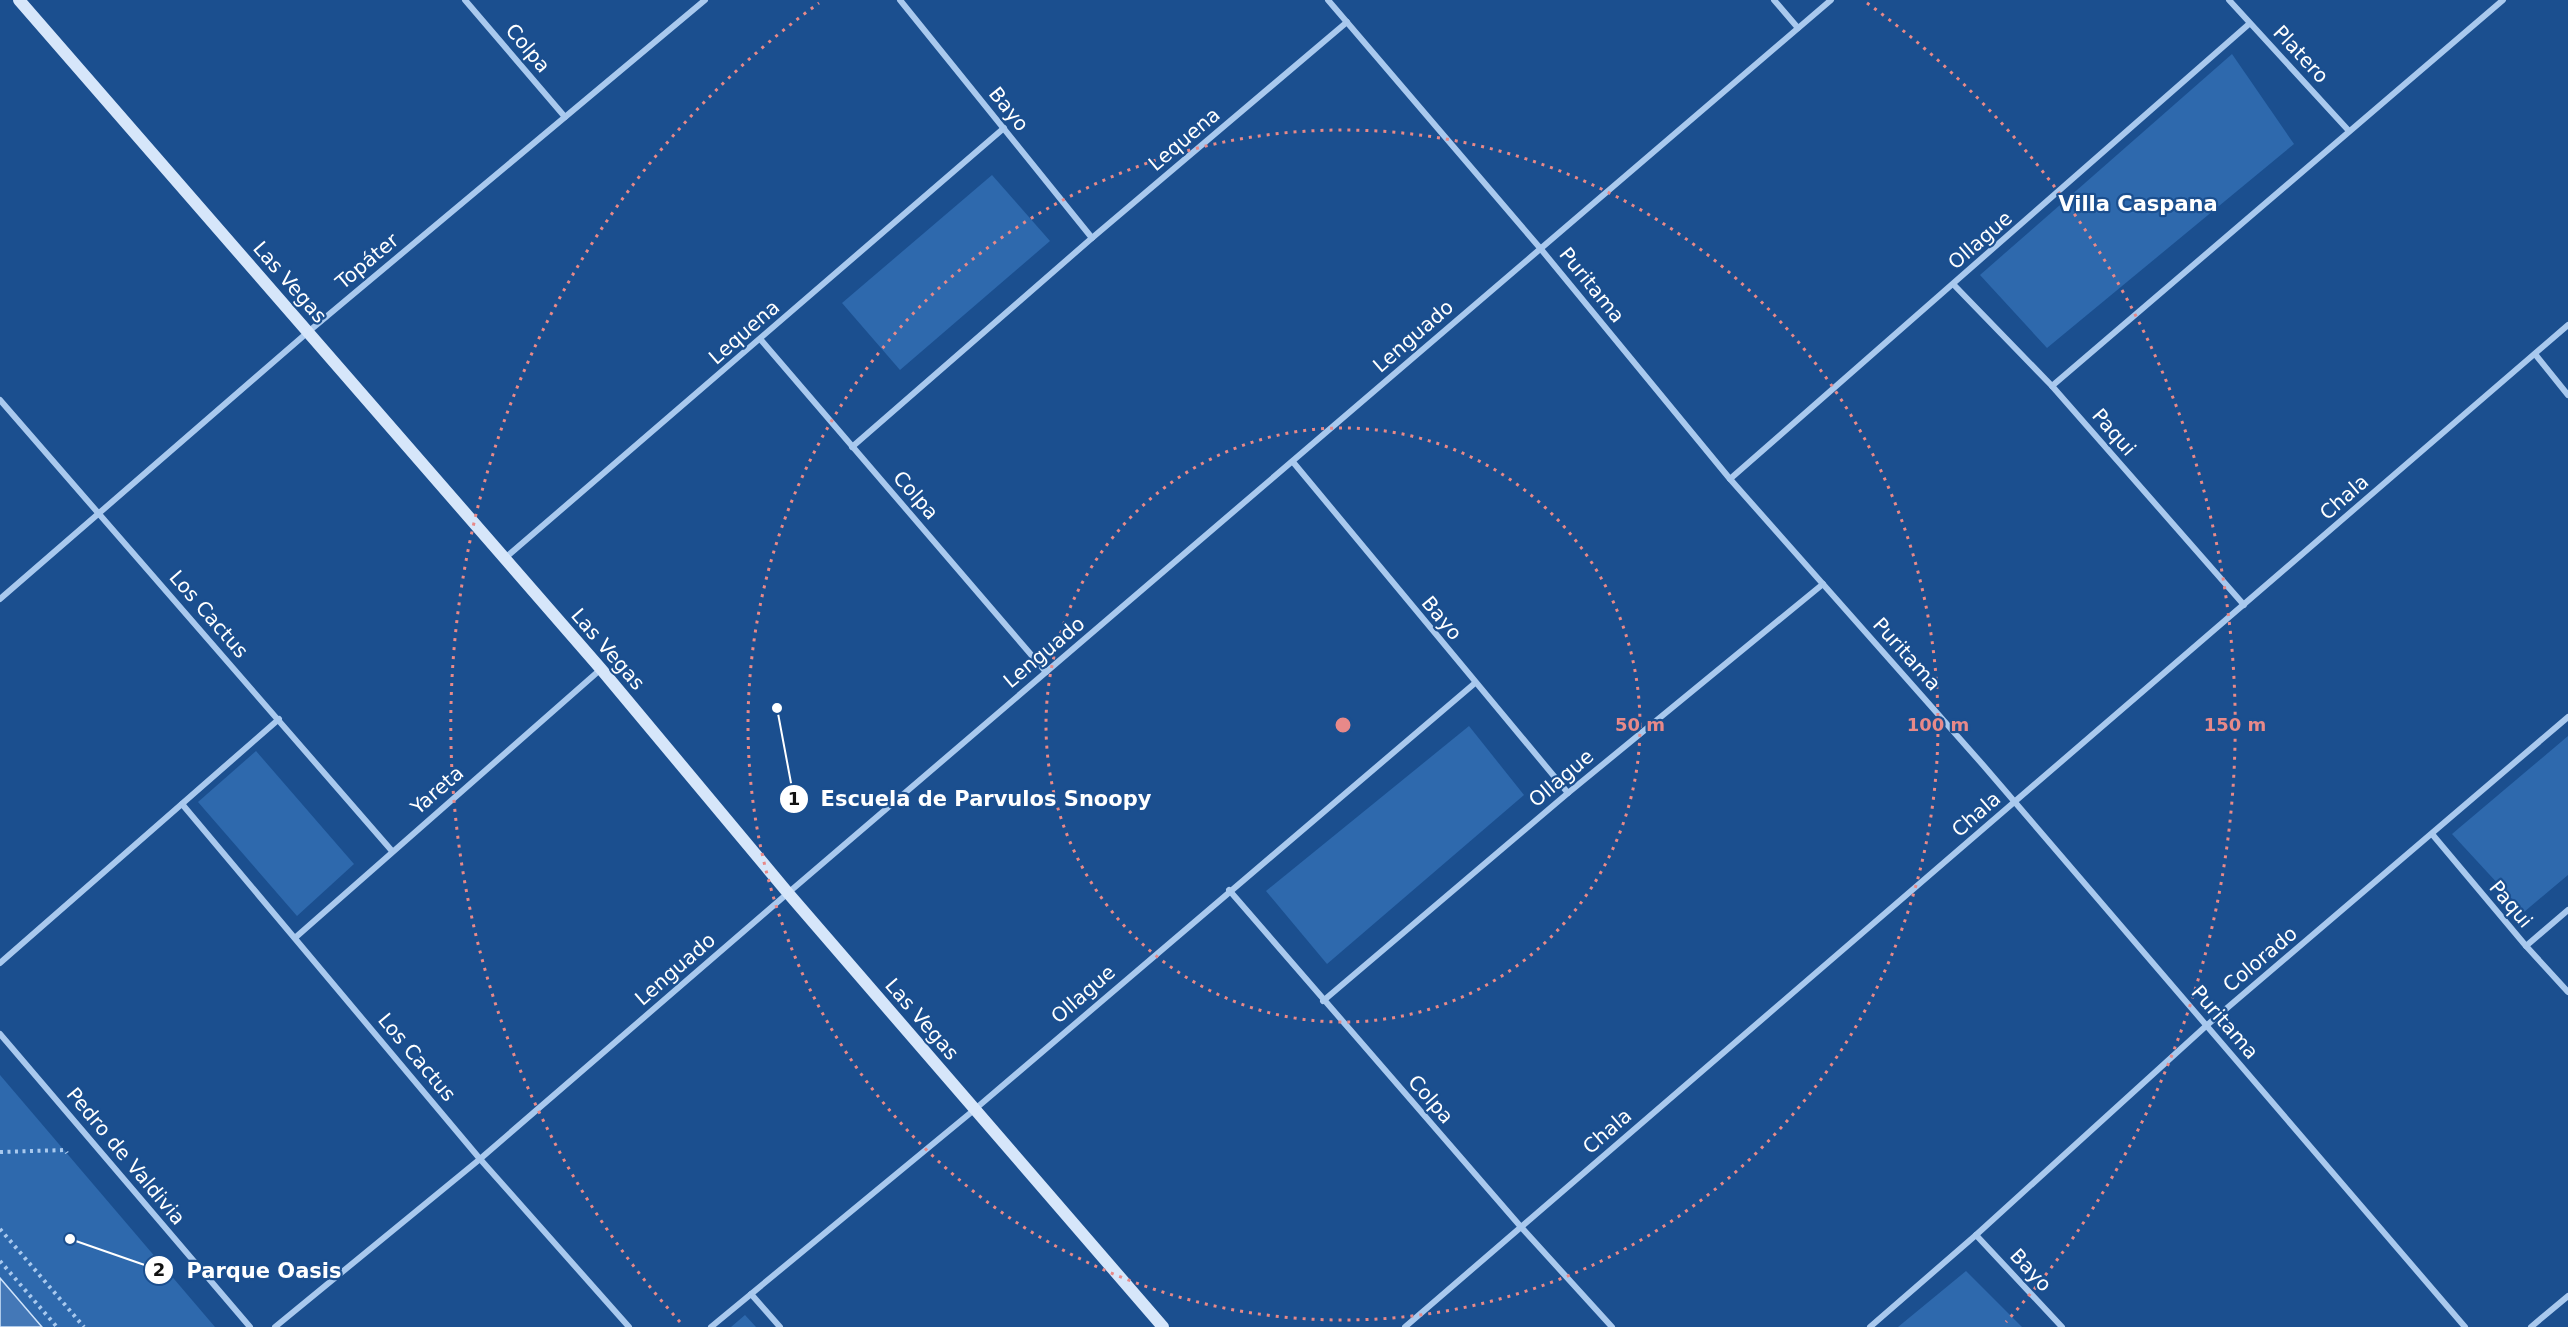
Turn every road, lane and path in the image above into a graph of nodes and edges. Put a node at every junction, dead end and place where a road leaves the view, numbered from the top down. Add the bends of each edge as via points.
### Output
1 (19, 0) edge
2 (465, 0) edge
3 (705, 0) edge
4 (900, 0) edge
5 (1328, 0) edge
6 (1774, 0) edge
7 (1831, 0) edge
8 (2229, 0) edge
9 (2504, 0) edge
10 (1347, 22) junction
11 (2249, 24) junction
12 (1798, 28) junction
13 (565, 117) junction
14 (1004, 128) junction
15 (2349, 131) junction
16 (1092, 238) junction
17 (1539, 248) junction
18 (1954, 285) junction
19 (2568, 325) edge
20 (308, 332) junction
21 (760, 340) junction
22 (2535, 354) junction
23 (2052, 386) junction
24 (2568, 395) edge
25 (0, 400) edge
26 (852, 447) junction
27 (1293, 462) junction
28 (1730, 479) junction
29 (99, 514) junction
30 (503, 560) junction
31 (1823, 584) junction
32 (0, 599) edge
33 (2244, 604) junction
34 (601, 669) junction
35 (1046, 672) junction
36 (1474, 683) junction
37 (2568, 717) edge
38 (279, 719) junction
39 (1568, 793) junction
40 (2014, 802) junction
41 (182, 804) junction
42 (2432, 834) junction
43 (392, 851) junction
44 (1229, 890) junction
45 (788, 893) junction
46 (2568, 910) edge
47 (296, 937) junction
48 (2526, 946) junction
49 (0, 963) edge
50 (2568, 993) edge
51 (1323, 1001) junction
52 (2206, 1026) junction
53 (0, 1034) edge
54 (974, 1110) junction
55 (0, 1152) edge
56 (72, 1159) dead end
57 (480, 1159) junction
58 (1521, 1227) junction
59 (0, 1229) edge
60 (1976, 1235) junction
61 (0, 1261) edge
62 (751, 1294) junction
63 (2568, 1296) edge
64 (57, 1327) edge
65 (84, 1327) edge
66 (250, 1327) edge
67 (276, 1327) edge
68 (629, 1327) edge
69 (711, 1327) edge
70 (780, 1327) edge
71 (1163, 1327) edge
72 (1405, 1327) edge
73 (1612, 1327) edge
74 (1870, 1327) edge
75 (2062, 1327) edge
76 (2465, 1327) edge
77 (2531, 1327) edge

1 - 20 main road, Las Vegas
2 - 13 street, Colpa
3 - 13 street, Topáter
4 - 14 street, Bayo
5 - 10 street, Puritama
6 - 12 street
7 - 12 street, Lenguado
8 - 11 street, Platero
9 - 15 street
10 - 16 street, Lequena
10 - 17 street, Puritama
11 - 15 street, Platero
11 - 18 street, Ollague
12 - 17 street, Lenguado
13 - 20 street, Topáter
14 - 16 street, Bayo
14 - 21 street, Lequena
15 - 23 street
16 - 26 street, Lequena
17 - 27 street, Lenguado
17 - 28 street, Puritama
18 - 23 street, Paqui
18 - 28 street, Ollague
19 - 22 street, Chala
20 - 29 street, Topáter
20 - 30 main road, Las Vegas
21 - 26 street, Colpa
21 - 30 street, Lequena
22 - 24 street
22 - 33 street, Chala
23 - 33 street, Paqui
25 - 29 street, Los Cactus
26 - 35 street, Colpa
27 - 35 street, Lenguado
27 - 36 street, Bayo
28 - 31 street, Puritama
29 - 32 street, Topáter
29 - 38 street, Los Cactus
30 - 34 main road, Las Vegas
31 - 39 street, Ollague
31 - 40 street, Puritama
33 - 40 street, Chala
34 - 43 street, Yareta
34 - 45 main road, Las Vegas
35 - 45 street, Lenguado
36 - 39 street, Bayo
36 - 44 street, Ollague
37 - 42 street, Colorado
38 - 41 street
38 - 43 street, Los Cactus
39 - 51 street, Ollague
40 - 52 street, Puritama
40 - 58 street, Chala
41 - 47 street, Los Cactus
41 - 49 street
42 - 48 street, Paqui
42 - 52 street, Colorado
43 - 47 street, Yareta
44 - 51 street, Colpa
44 - 54 street, Ollague
45 - 54 main road, Las Vegas
45 - 57 street, Lenguado
46 - 48 street
47 - 57 street, Los Cactus
48 - 50 street, Paqui
51 - 58 street, Colpa
52 - 60 street, Colorado
52 - 76 street, Puritama
53 - 66 street, Pedro de Valdivia
54 - 62 street, Ollague
54 - 71 main road, Las Vegas
55 - 56 path via 64,1150
57 - 67 street, Lenguado
57 - 68 street, Los Cactus
58 - 72 street, Chala
58 - 73 street, Colpa
59 - 65 path
60 - 74 street, Colorado
60 - 75 street, Bayo
61 - 64 path
62 - 69 street, Ollague
62 - 70 street
63 - 77 street

